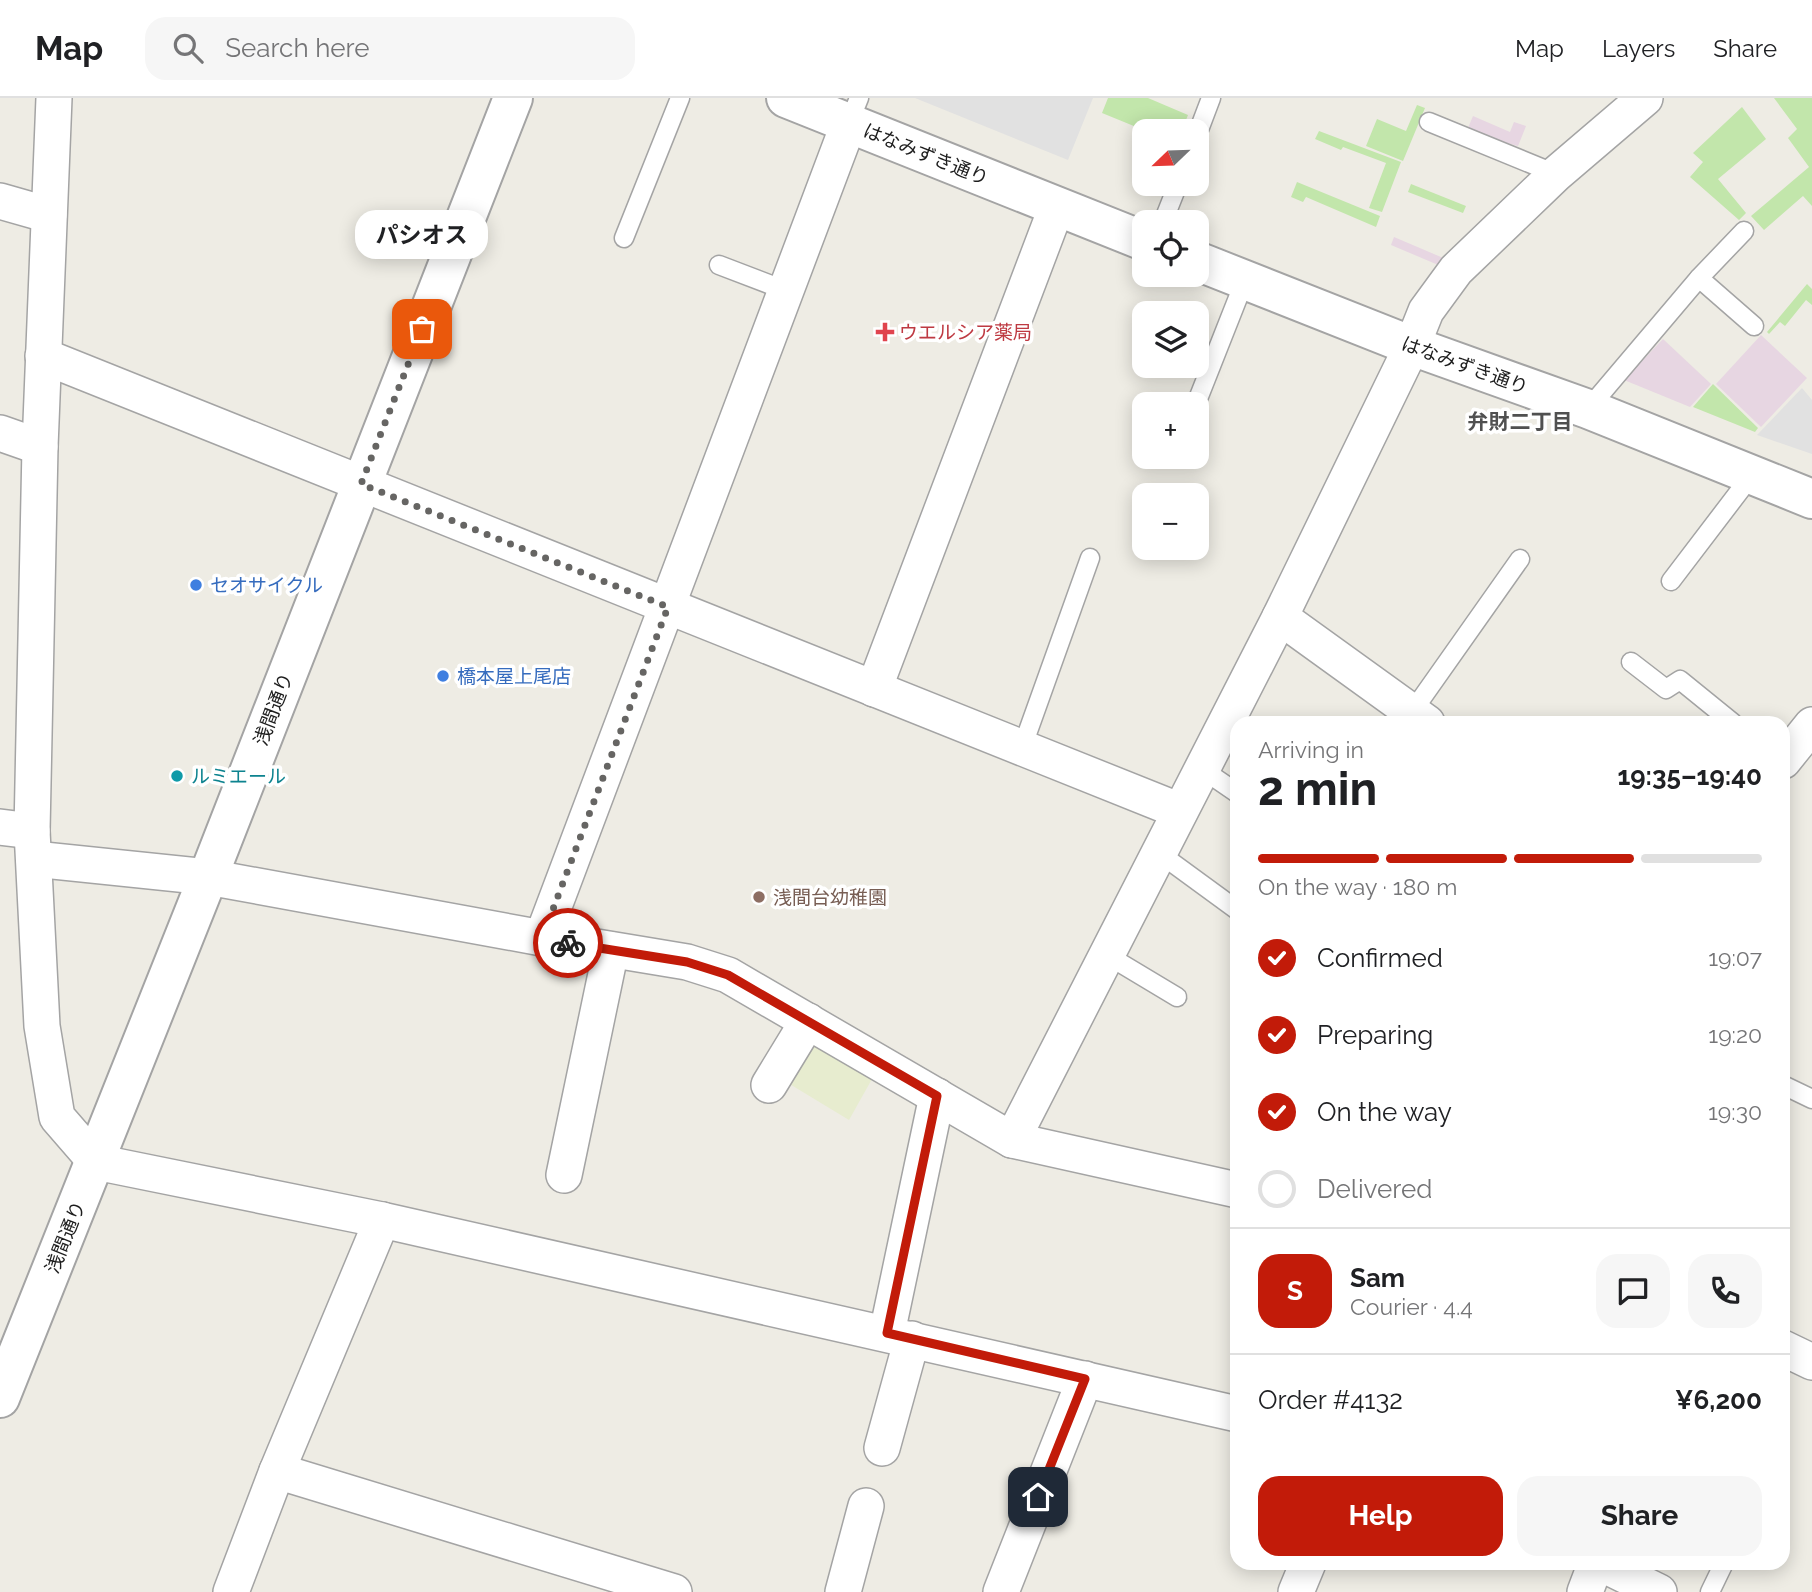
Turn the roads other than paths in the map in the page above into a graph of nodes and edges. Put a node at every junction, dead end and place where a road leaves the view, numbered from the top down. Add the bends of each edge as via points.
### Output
1 (54, 98) edge
2 (513, 98) edge
3 (680, 98) edge
4 (786, 98) edge
5 (1211, 98) edge
6 (1645, 98) edge
7 (854, 111) edge
8 (1203, 119) edge
9 (1429, 122) dead end
10 (1556, 174) junction
11 (0, 201) edge
12 (1057, 206) junction
13 (49, 215) junction
14 (1744, 231) dead end
15 (1132, 236) edge
16 (624, 238) dead end
17 (719, 265) dead end
18 (1209, 266) edge
19 (1699, 278) junction
20 (1245, 280) junction
21 (787, 291) junction
22 (1754, 326) dead end
23 (1412, 346) junction
24 (43, 356) junction
25 (1201, 392) edge
26 (1588, 409) junction
27 (0, 433) edge
28 (40, 447) junction
29 (1751, 476) junction
30 (361, 484) junction
31 (1812, 499) edge
32 (1090, 558) dead end
33 (1520, 559) dead end
34 (1671, 581) dead end
35 (668, 607) junction
36 (1280, 618) junction
37 (1631, 662) dead end
38 (873, 689) junction
39 (1417, 716) edge
40 (1421, 716) edge
41 (1724, 716) edge
42 (1812, 725) edge
43 (1022, 748) junction
44 (1790, 752) edge
45 (1202, 769) junction
46 (1230, 788) edge
47 (1180, 811) junction
48 (22, 839) edge
49 (1159, 853) junction
50 (208, 877) junction
51 (1230, 904) edge
52 (542, 938) junction
53 (611, 950) junction
54 (1107, 955) junction
55 (1177, 997) dead end
56 (808, 1021) junction
57 (769, 1085) dead end
58 (1790, 1088) edge
59 (937, 1096) junction
60 (1812, 1099) edge
61 (1012, 1140) junction
62 (96, 1162) junction
63 (564, 1175) dead end
64 (1230, 1188) edge
65 (382, 1220) junction
66 (899, 1336) junction
67 (1790, 1351) edge
68 (1812, 1362) edge
69 (1085, 1379) junction
70 (0, 1398) edge
71 (1230, 1411) edge
72 (882, 1448) dead end
73 (276, 1471) junction
74 (866, 1506) dead end
75 (1305, 1570) edge
76 (1595, 1570) edge
77 (1613, 1570) edge
78 (1721, 1570) edge
79 (231, 1592) edge
80 (674, 1592) edge
81 (843, 1592) edge
82 (1001, 1592) edge
83 (1296, 1592) edge
84 (1585, 1592) edge
85 (1660, 1592) edge
86 (1710, 1592) edge

1 - 13 street
2 - 30 street, 浅間通り
3 - 16 lane
4 - 7 street, はなみずき通り
5 - 8 lane
6 - 10 street
7 - 12 street, はなみずき通り
7 - 21 street
9 - 10 lane
10 - 23 street via 1456,270 1426,311
11 - 13 street
12 - 15 street, はなみずき通り
12 - 38 street
13 - 24 street
14 - 19 lane
17 - 21 lane
18 - 20 street, はなみずき通り
19 - 22 lane
19 - 26 lane
20 - 23 street, はなみずき通り
20 - 25 lane
21 - 35 street
23 - 26 street, はなみずき通り
23 - 36 street
24 - 28 street
24 - 30 street
26 - 29 street, はなみずき通り
27 - 28 street
28 - 48 street
29 - 31 street, はなみずき通り
29 - 34 lane
30 - 35 street
30 - 50 street, 浅間通り
32 - 43 lane
33 - 40 lane
35 - 38 street
35 - 52 street
36 - 39 street
36 - 45 street
37 - 41 lane via 1666,689 1680,680
38 - 43 street
42 - 44 street
43 - 47 street
45 - 46 lane
45 - 47 street
47 - 49 street
48 - 50 street
48 - 62 street via 42,1026 57,1117
49 - 51 lane
49 - 54 street
50 - 52 street
50 - 62 street, 浅間通り
52 - 53 street
53 - 56 street via 687,962 728,975
53 - 63 street
54 - 55 lane
54 - 61 street
56 - 57 street
56 - 59 street
58 - 60 lane
59 - 61 street
59 - 66 street
61 - 64 street
62 - 65 street
62 - 70 street, 浅間通り
65 - 66 street
65 - 73 street
66 - 69 street
66 - 72 street
67 - 68 street
69 - 71 street
69 - 82 street
73 - 79 street
73 - 80 street
74 - 81 street
75 - 83 street
76 - 84 street
77 - 85 street
78 - 86 lane

